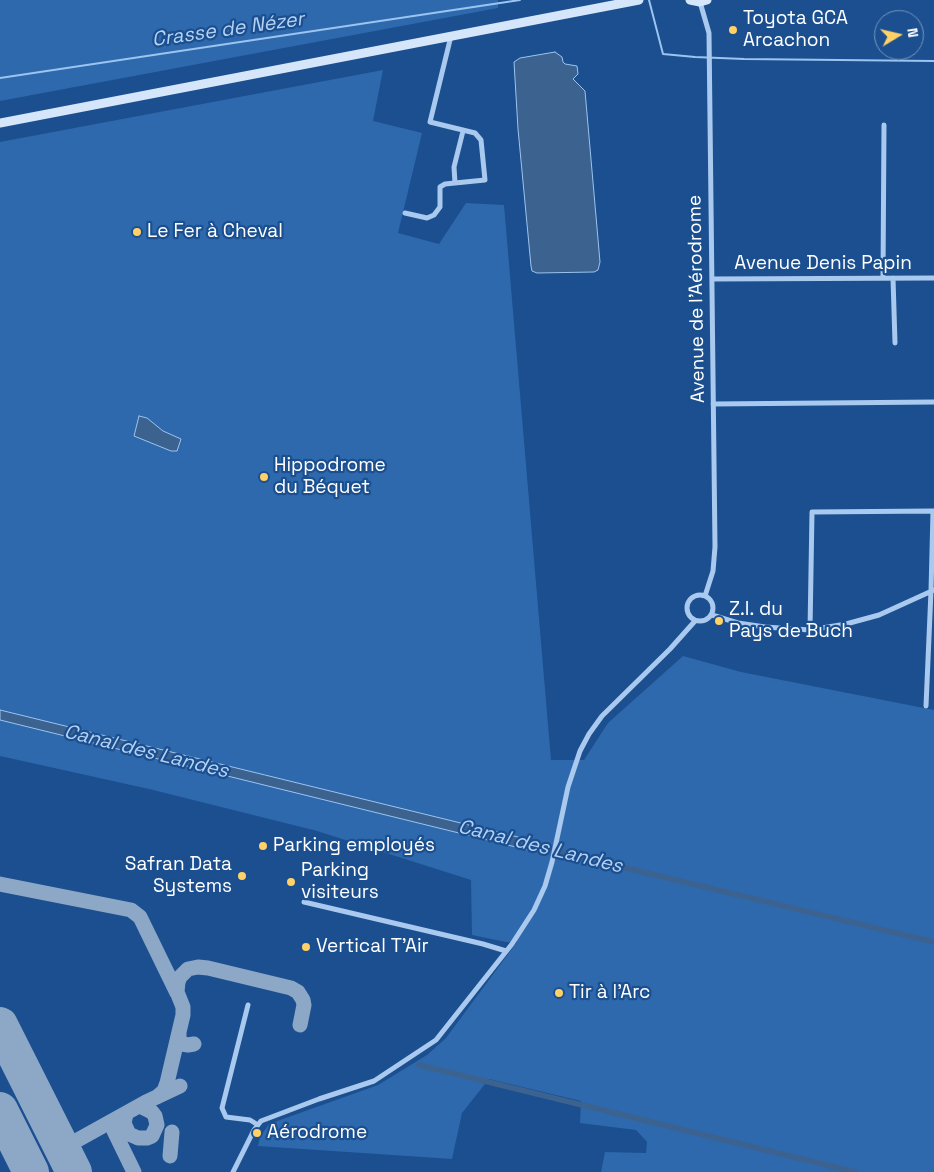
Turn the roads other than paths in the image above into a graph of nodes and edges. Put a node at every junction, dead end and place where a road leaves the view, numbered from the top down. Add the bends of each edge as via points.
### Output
1 (639, 0) edge
2 (690, 0) edge
3 (703, 1) edge
4 (452, 36) junction
5 (0, 123) edge
6 (884, 125) dead end
7 (463, 131) junction
8 (455, 183) junction
9 (405, 213) dead end
10 (883, 278) junction
11 (893, 278) junction
12 (934, 278) edge
13 (712, 279) junction
14 (894, 343) dead end
15 (934, 402) edge
16 (713, 404) junction
17 (933, 591) edge
18 (705, 596) junction
19 (712, 614) junction
20 (694, 621) junction
21 (810, 630) junction
22 (926, 706) dead end
23 (304, 902) dead end
24 (506, 951) junction
25 (248, 1005) dead end
26 (258, 1124) junction
27 (233, 1172) edge

1 - 4 main road
2 - 3 main road
3 - 13 street, Avenue de l'Aérodrome via 708,26
4 - 5 main road
4 - 7 street via 430,122
6 - 10 street
7 - 8 street via 454,167
7 - 8 street via 475,134 481,140 485,180
8 - 9 street via 440,187 440,207 434,214 427,218
10 - 11 street, Avenue Denis Papin
10 - 13 street, Avenue Denis Papin
11 - 12 street, Avenue Denis Papin
11 - 14 street
13 - 16 street, Avenue de l'Aérodrome
15 - 16 street
16 - 18 street, Avenue de l'Aérodrome via 715,547 713,571
17 - 21 street via 879,615
17 - 21 street via 933,511 812,512
17 - 22 street
18 - 19 street via 713,606
18 - 20 street via 692,597 687,604 688,615
19 - 20 street via 702,622
19 - 21 street via 738,624
20 - 24 street via 602,716 589,734 568,787 544,886 534,910
23 - 24 street
24 - 26 street via 436,1040 374,1081 272,1116
25 - 26 street via 222,1108 226,1118
26 - 27 street

